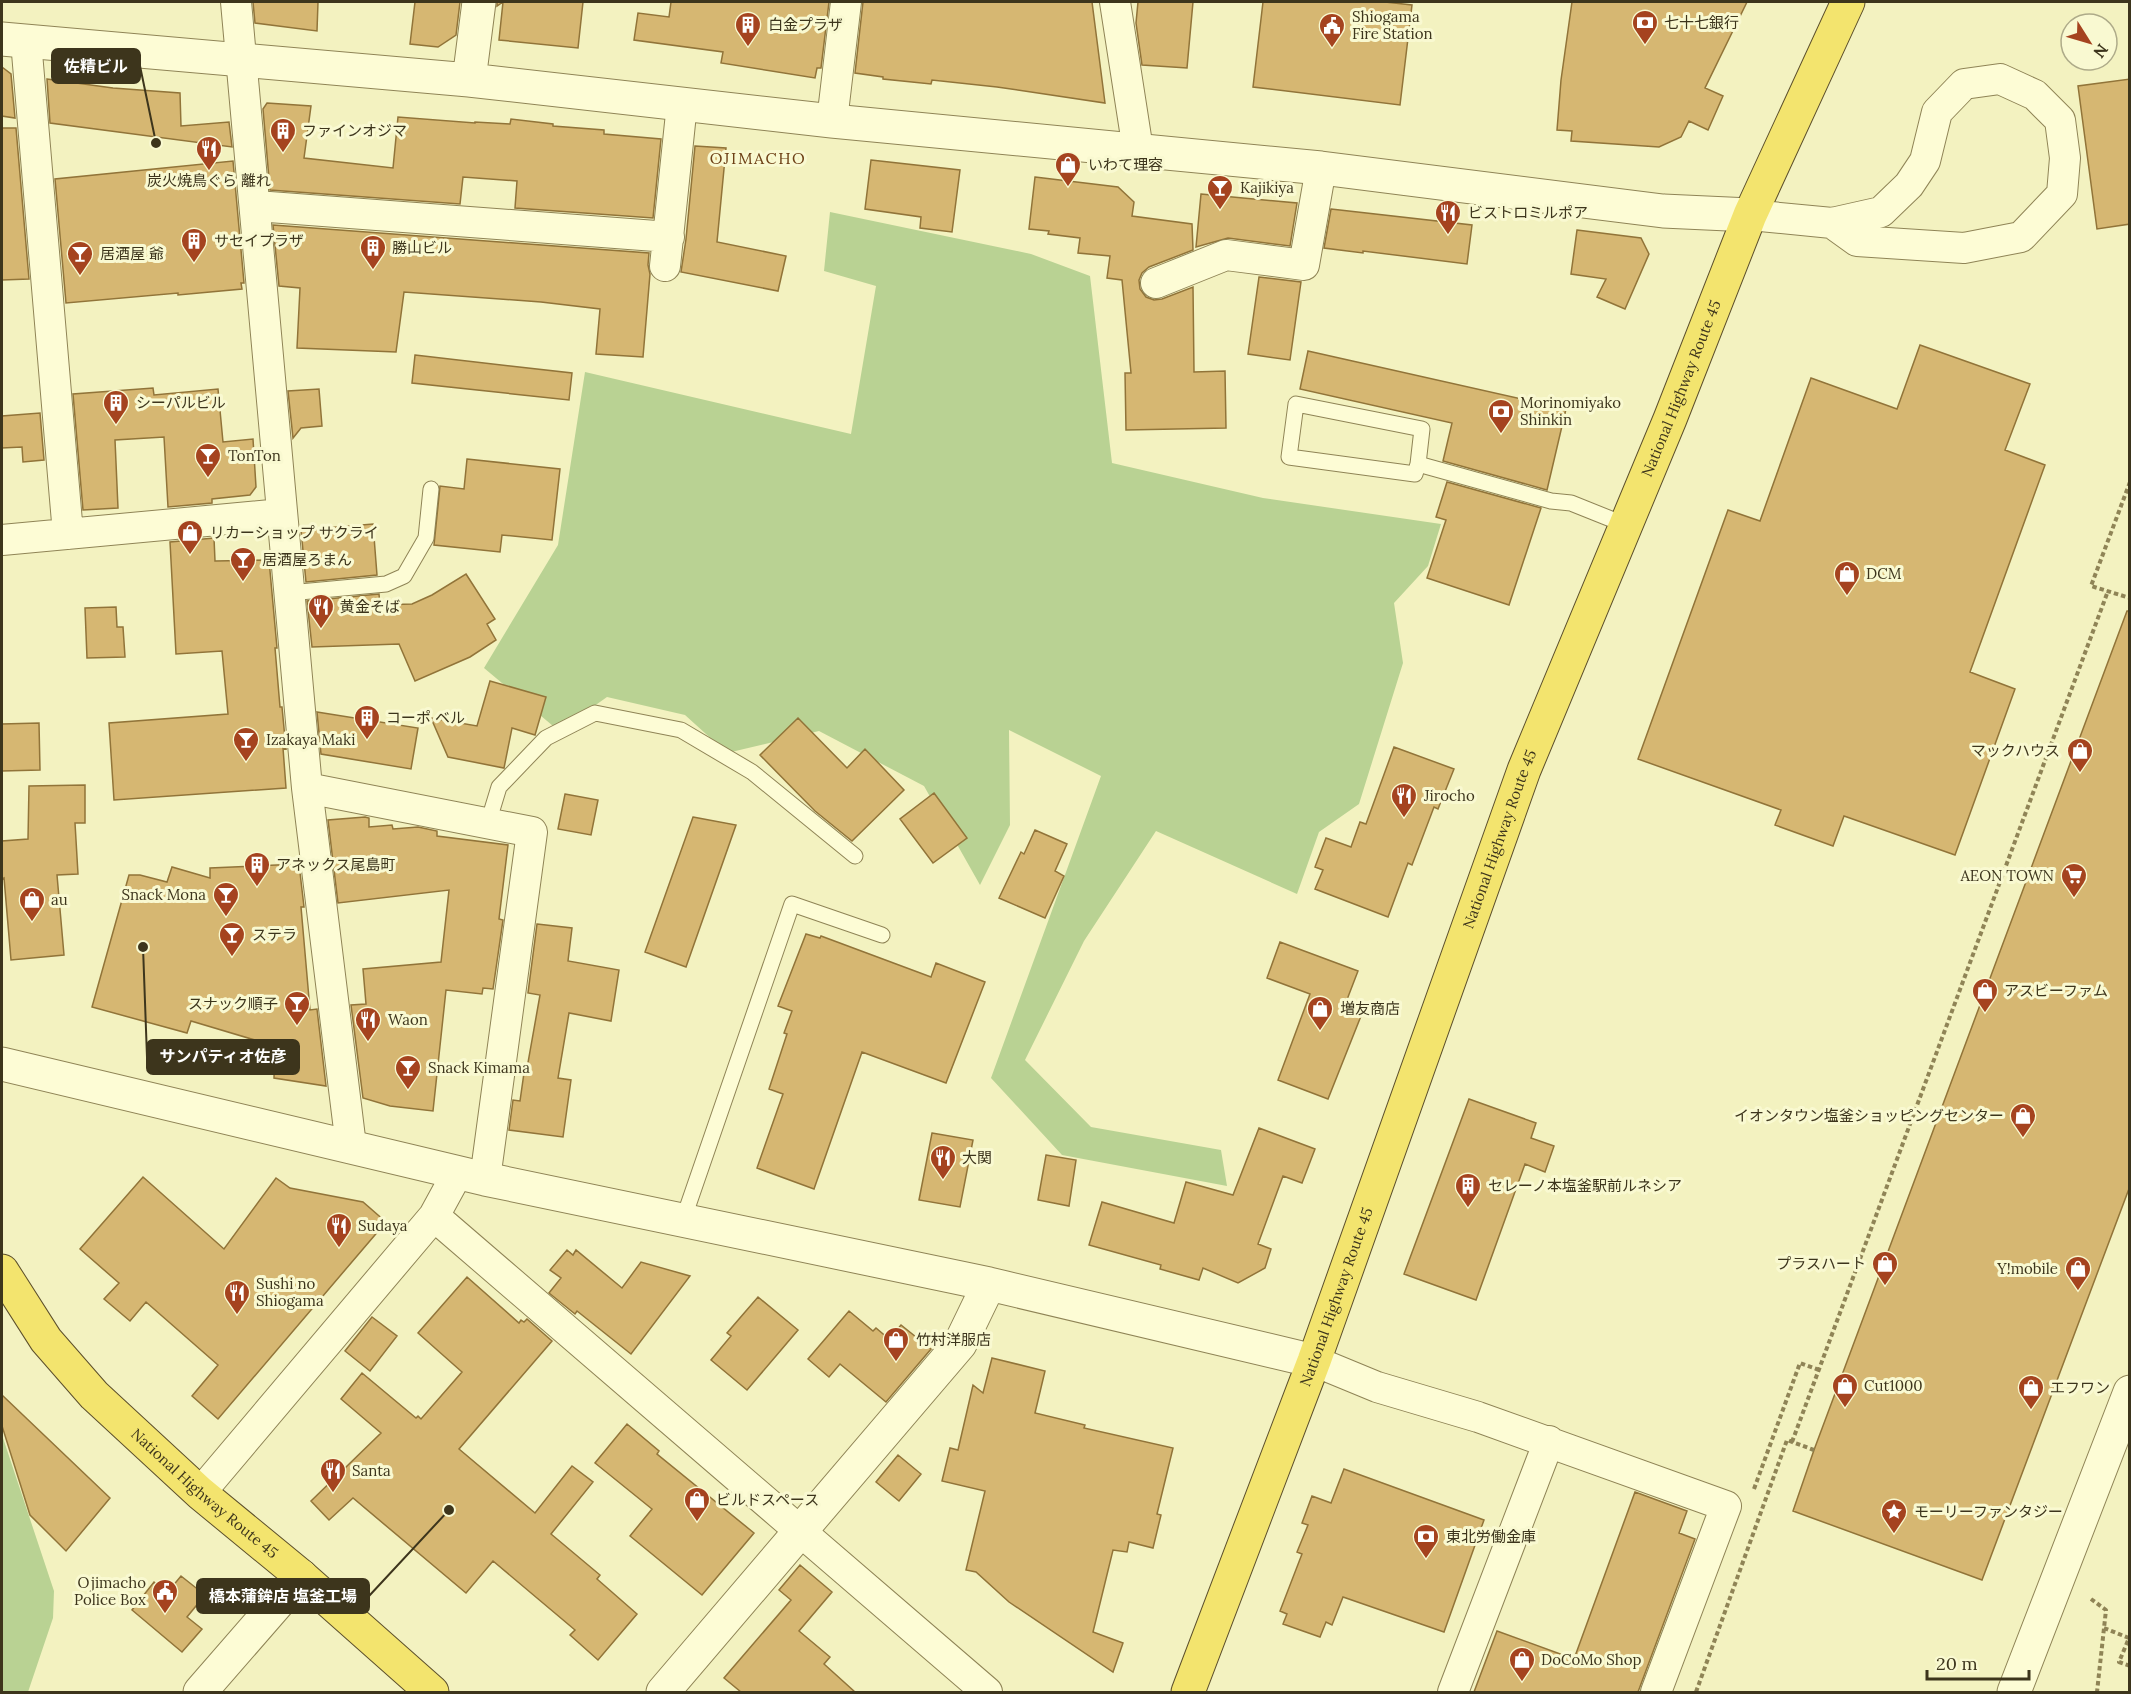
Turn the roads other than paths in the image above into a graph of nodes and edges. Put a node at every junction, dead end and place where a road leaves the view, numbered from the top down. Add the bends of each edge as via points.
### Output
1 (236, 2) edge
2 (479, 2) edge
3 (846, 2) edge
4 (1115, 2) edge
5 (1848, 2) edge
6 (14, 40) edge
7 (240, 59) junction
8 (469, 80) junction
9 (682, 104) junction
10 (832, 121) junction
11 (1137, 150) junction
12 (1321, 168) junction
13 (256, 206) junction
14 (1750, 215) junction
15 (1832, 223) junction
16 (669, 237) junction
17 (665, 266) dead end
18 (1156, 283) dead end
19 (1418, 464) junction
20 (431, 489) dead end
21 (282, 514) junction
22 (1626, 525) junction
23 (68, 534) junction
24 (2, 540) edge
25 (289, 593) junction
26 (307, 788) junction
27 (488, 823) junction
28 (855, 856) dead end
29 (882, 935) dead end
30 (2, 1064) edge
31 (351, 1146) junction
32 (472, 1176) junction
33 (434, 1216) junction
34 (683, 1220) junction
35 (2, 1271) edge
36 (988, 1284) junction
37 (1314, 1361) junction
38 (2130, 1392) edge
39 (1549, 1441) junction
40 (200, 1493) junction
41 (801, 1531) junction
42 (301, 1576) junction
43 (200, 1692) edge
44 (432, 1692) edge
45 (663, 1692) edge
46 (987, 1692) edge
47 (1188, 1692) edge
48 (1453, 1692) edge
49 (1656, 1692) edge
50 (2014, 1692) edge

1 - 7 street
2 - 8 street
3 - 10 street
4 - 11 street
5 - 14 highway, National Highway Route 45
6 - 7 street
6 - 23 street
7 - 8 street
7 - 13 street
8 - 9 street
9 - 10 street
9 - 16 street
10 - 11 street
11 - 12 street
12 - 14 street via 1663,211
12 - 18 street via 1304,265 1226,255
13 - 16 street
13 - 21 street
14 - 15 street
14 - 22 highway, National Highway Route 45
15 - 15 street via 1881,212 1908,185 1925,161 1937,112 1964,84 2000,79 2035,95 2060,120 2065,158 2062,194 2021,237 1964,248 1857,241
16 - 17 street
19 - 19 lane via 1416,474 1289,457 1296,404 1422,429
19 - 22 lane via 1551,501 1571,503
20 - 25 lane via 426,538 404,576 386,584
21 - 23 street
21 - 25 street
22 - 37 highway, National Highway Route 45 via 1524,770
23 - 24 street
25 - 26 street
26 - 27 street
26 - 31 street
27 - 28 lane via 499,787 546,738 595,713 681,730 752,772
27 - 32 street via 532,832
29 - 34 lane via 792,904
30 - 31 street
31 - 32 street
32 - 33 street
32 - 34 street
33 - 40 street
33 - 41 street
34 - 36 street
35 - 40 highway, National Highway Route 45 via 46,1340 94,1395
36 - 37 street
36 - 41 street via 960,1344
37 - 39 street via 1377,1387
37 - 47 highway, National Highway Route 45
38 - 50 street
39 - 48 street
39 - 49 street via 1726,1506
40 - 42 highway, National Highway Route 45
41 - 45 street
41 - 46 street
42 - 43 street
42 - 44 highway, National Highway Route 45

